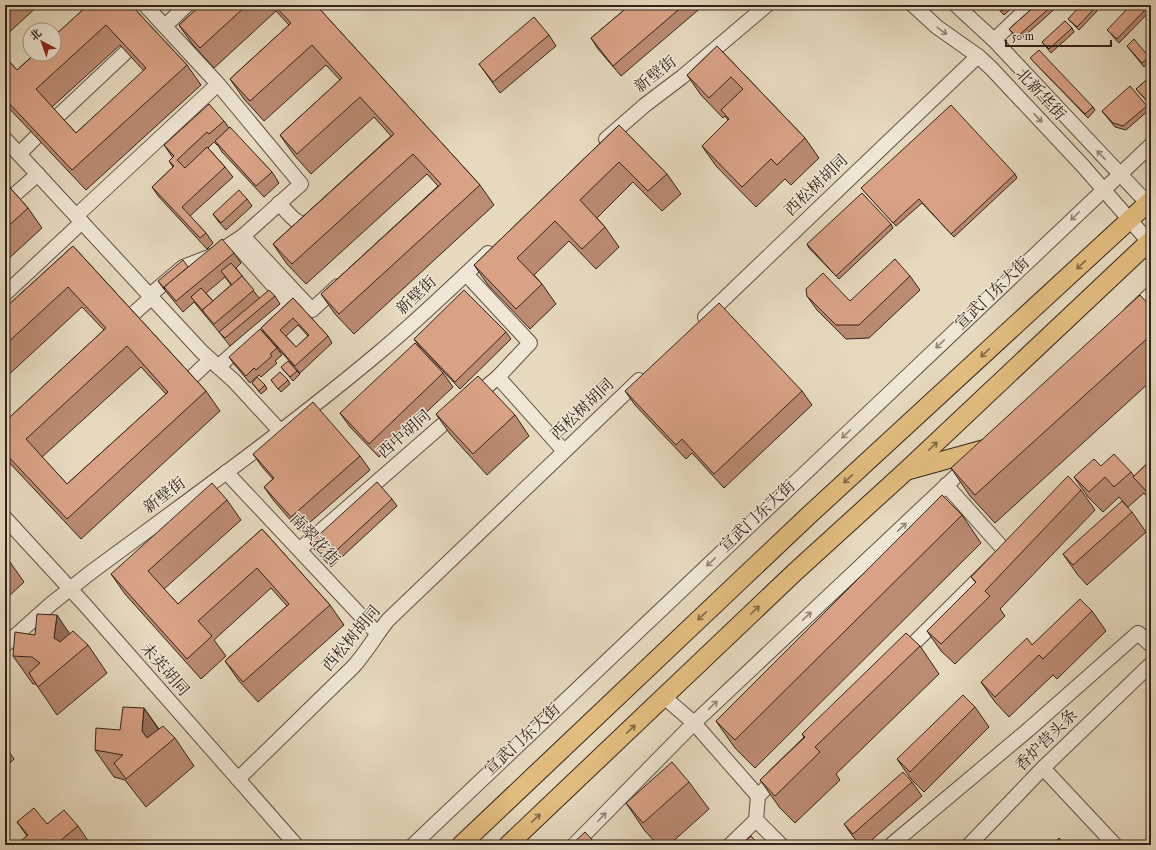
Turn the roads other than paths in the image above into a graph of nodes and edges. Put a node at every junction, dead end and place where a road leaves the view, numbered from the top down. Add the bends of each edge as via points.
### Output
1 (145, 5) edge
2 (187, 5) edge
3 (767, 5) edge
4 (913, 5) edge
5 (956, 5) edge
6 (1031, 5) edge
7 (158, 25) junction
8 (994, 40) junction
9 (126, 52) edge
10 (978, 56) junction
11 (236, 81) edge
12 (221, 88) junction
13 (57, 117) edge
14 (36, 137) edge
15 (5, 139) edge
16 (285, 140) edge
17 (1151, 145) edge
18 (274, 150) junction
19 (595, 150) edge
20 (19, 154) junction
21 (38, 174) junction
22 (1120, 174) junction
23 (1103, 190) junction
24 (13, 196) edge
25 (279, 203) junction
26 (1150, 204) edge
27 (325, 212) edge
28 (79, 219) junction
29 (1130, 220) junction
30 (238, 239) junction
31 (499, 242) edge
32 (1150, 242) edge
33 (466, 274) junction
34 (346, 279) edge
35 (5, 294) edge
36 (1151, 294) edge
37 (151, 296) junction
38 (132, 315) edge
39 (1123, 320) edge
40 (696, 325) edge
41 (214, 363) junction
42 (650, 369) edge
43 (498, 376) junction
44 (190, 379) edge
45 (280, 430) junction
46 (991, 443) joint
47 (564, 451) junction
48 (907, 470) junction
49 (226, 472) junction
50 (946, 485) junction
51 (5, 518) edge
52 (300, 549) junction
53 (70, 589) junction
54 (377, 633) junction
55 (5, 645) edge
56 (1151, 645) edge
57 (893, 663) edge
58 (1151, 664) edge
59 (664, 697) junction
60 (694, 723) junction
61 (1044, 768) junction
62 (786, 769) edge
63 (238, 779) junction
64 (758, 796) junction
65 (756, 820) junction
66 (296, 845) edge
67 (412, 845) edge
68 (461, 845) edge
69 (508, 845) edge
70 (574, 845) edge
71 (730, 845) edge
72 (781, 845) edge
73 (890, 845) edge
74 (969, 845) edge
75 (1115, 845) edge

1 - 7 street
2 - 7 street
3 - 19 street, 新壁街 via 629,118
4 -> 10 street, 北新华街 via 937,27
5 - 8 street, 北新华街
6 - 8 street
7 - 12 street
22 -> 8 street, 北新华街
9 - 13 street
10 -> 23 street, 北新华街
10 - 40 street, 西松树胡同
11 - 12 street
12 - 18 street
12 - 28 street
14 - 20 street
15 - 20 street
16 - 18 street
17 - 22 street, 宣武门东大街
18 - 25 street via 301,184
20 - 21 street
21 - 24 street
21 - 28 street
22 - 23 street, 宣武门东大街
22 - 26 street, 北新华街
23 - 29 street, 北新华街
23 -> 67 street, 宣武门东大街
25 - 27 street via 300,224 307,225
25 - 30 street
26 - 29 main road, 宣武门东大街
28 - 35 street
28 - 37 street
29 - 32 street, 北新华街
29 -> 68 main road, 宣武门东大街 via 801,522
30 - 34 street via 312,310
30 - 37 street via 214,255 183,267
30 - 41 street via 289,302
31 - 33 street, 新壁街
48 -> 32 main road
33 - 43 street, 西中胡同 via 530,343
33 - 45 street, 新壁街 via 377,355
36 - 39 street
37 - 38 street
37 - 41 street
41 - 44 street
41 - 45 street
42 - 47 street, 西松树胡同
43 - 47 street
43 - 52 street, 西中胡同
45 - 49 street, 新壁街
46 - 48 main road
46 - 50 street
47 - 54 street, 西松树胡同
59 -> 48 main road
49 - 52 street, 南翠花街
49 - 53 street, 新壁街
50 - 57 street via 1006,552
60 -> 50 street
51 - 53 street, 未英胡同
52 - 54 street, 南翠花街
53 - 55 street, 新壁街
53 - 63 street, 未英胡同
54 - 63 street, 西松树胡同 via 354,666
56 - 73 street via 1138,633 1028,730
58 - 61 street, 香炉营头条
59 - 60 street
69 -> 59 main road
60 - 64 street
70 -> 60 street
61 - 74 street, 香炉营头条
61 - 75 street
62 - 64 street
63 - 66 street, 未英胡同
64 - 65 street
65 - 71 street
65 - 72 street

